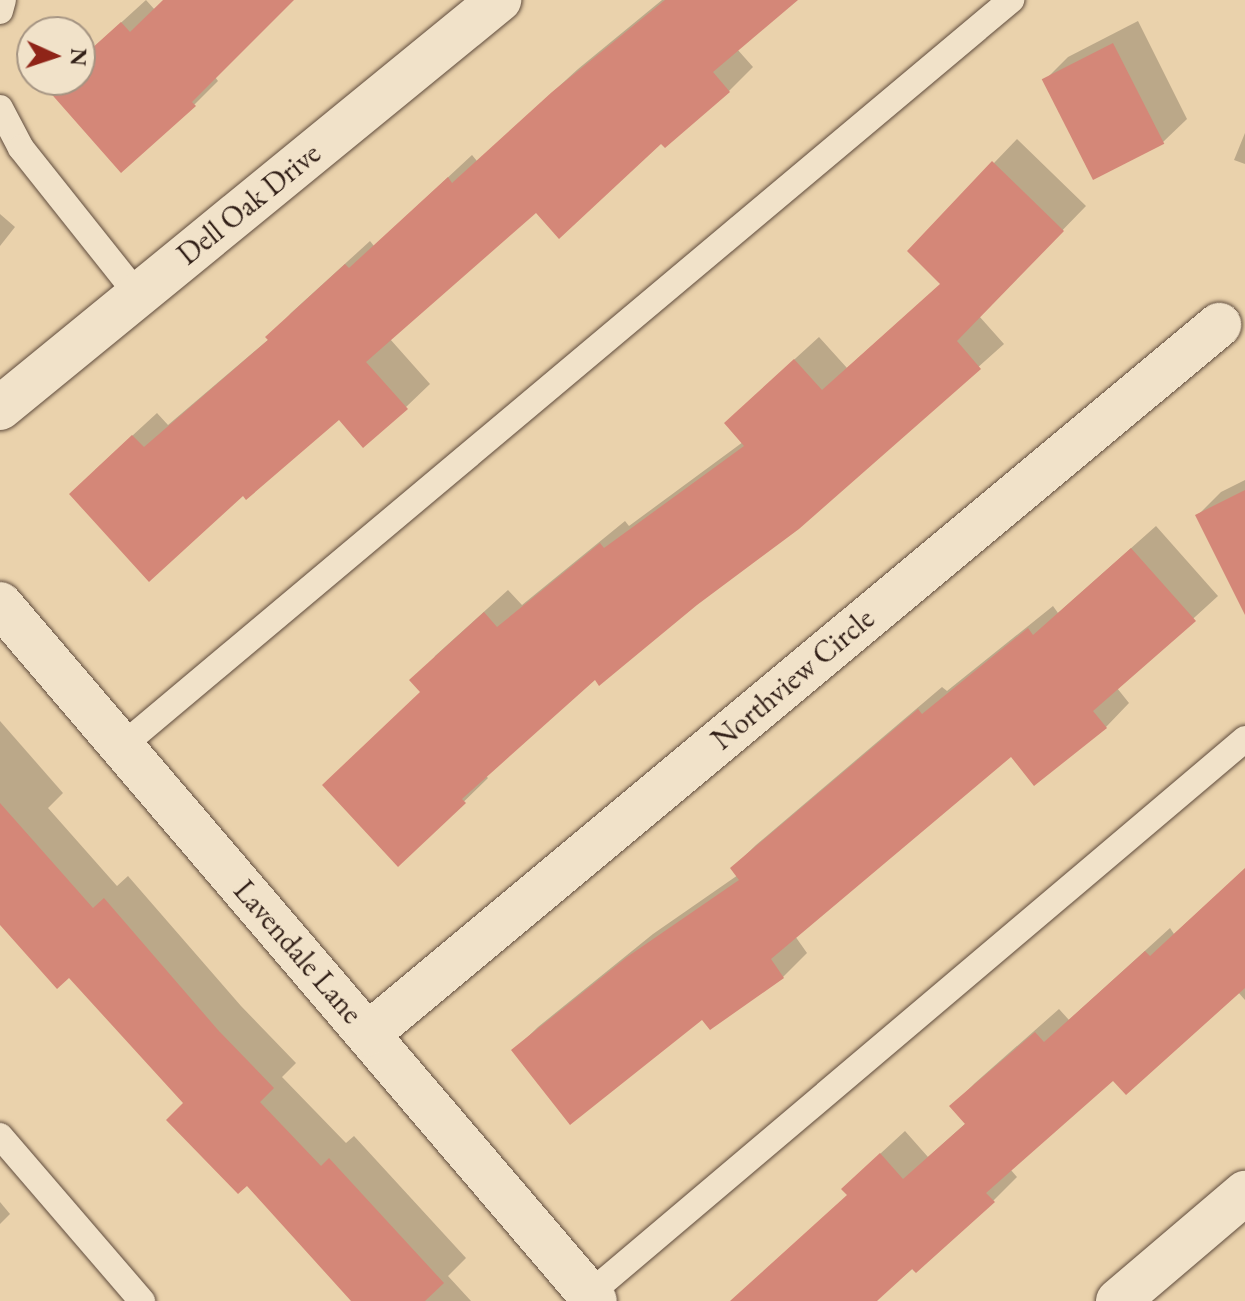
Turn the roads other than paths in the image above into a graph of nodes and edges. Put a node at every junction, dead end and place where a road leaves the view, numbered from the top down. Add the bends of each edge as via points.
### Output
1 (3, 0) edge
2 (499, 0) edge
3 (1011, 0) edge
4 (0, 11) edge
5 (0, 108) edge
6 (138, 295) junction
7 (1219, 325) dead end
8 (0, 408) edge
9 (0, 604) edge
10 (1245, 739) edge
11 (122, 746) junction
12 (368, 1034) junction
13 (0, 1136) edge
14 (1245, 1193) edge
15 (588, 1299) edge
16 (142, 1301) edge
17 (1118, 1301) edge

1 - 4 lane
2 - 6 street, Dell Oak Drive
3 - 11 lane
5 - 6 lane via 21,148
6 - 8 street, Dell Oak Drive
7 - 12 street, Northview Circle
9 - 11 street, Lavendale Lane
10 - 15 lane
11 - 12 street, Lavendale Lane
12 - 15 street, Lavendale Lane
13 - 16 lane
14 - 17 street

